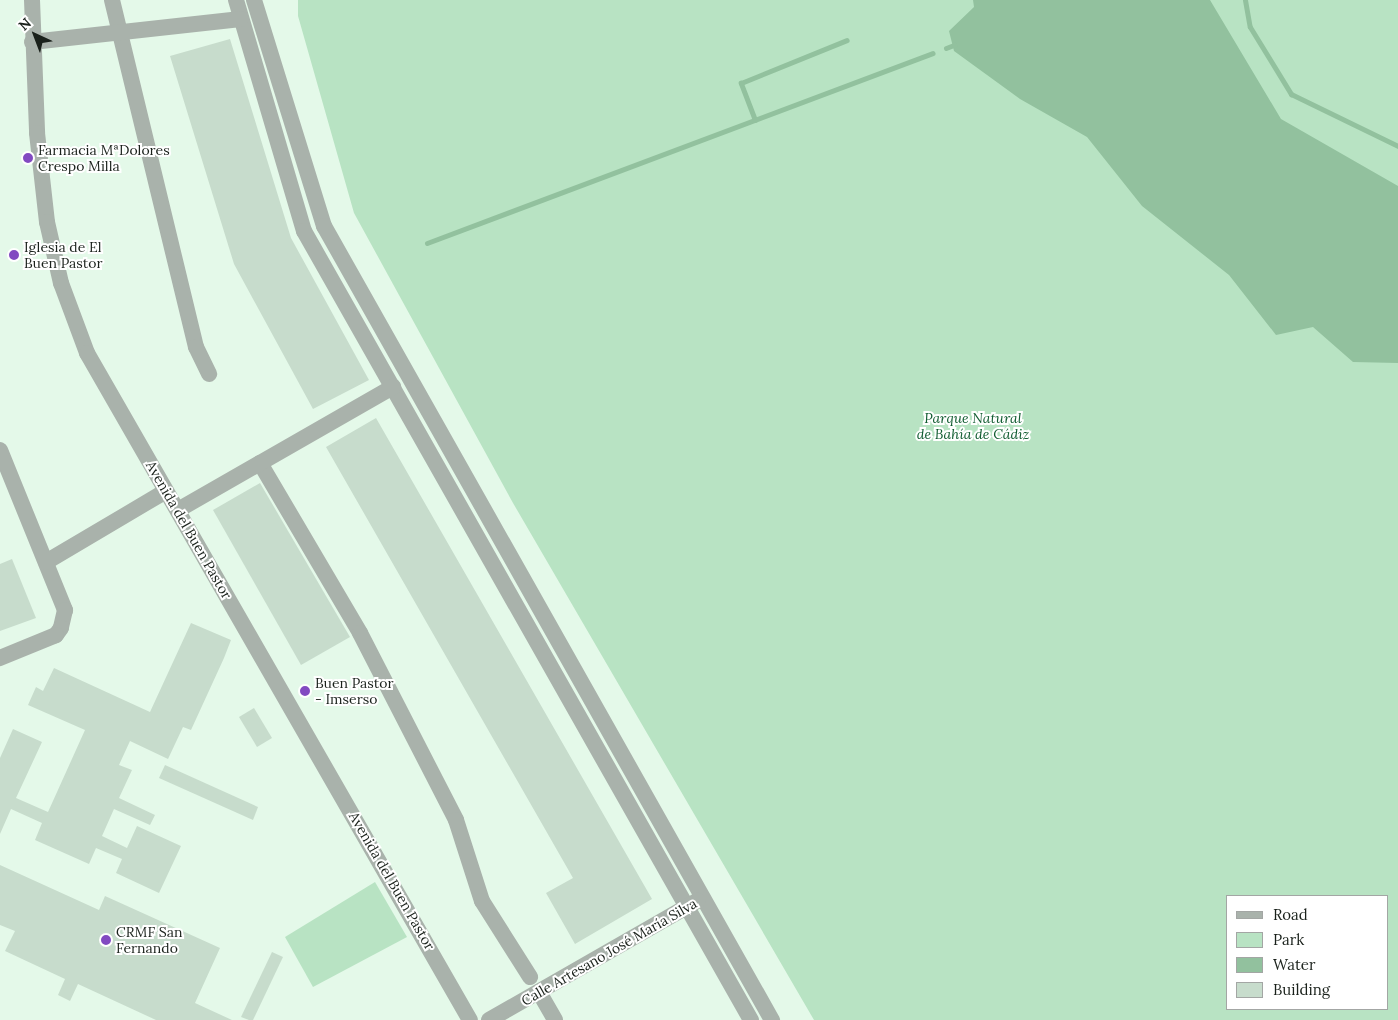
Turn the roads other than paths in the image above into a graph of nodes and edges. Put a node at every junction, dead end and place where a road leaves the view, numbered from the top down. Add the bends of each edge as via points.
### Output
1 (32, 0) edge
2 (112, 0) edge
3 (236, 0) edge
4 (254, 0) edge
5 (241, 19) junction
6 (120, 33) junction
7 (32, 42) junction
8 (209, 374) dead end
9 (393, 387) junction
10 (0, 450) edge
11 (260, 464) junction
12 (166, 491) junction
13 (178, 510) junction
14 (46, 562) junction
15 (0, 658) edge
16 (703, 898) junction
17 (688, 907) junction
18 (530, 977) dead end
19 (538, 992) junction
20 (470, 1020) edge
21 (489, 1020) edge
22 (555, 1020) edge
23 (751, 1020) edge
24 (772, 1020) edge

1 - 7 street, Avenida del Buen Pastor
2 - 6 street
3 - 5 street
4 - 16 street via 324,226
5 - 6 street
5 - 9 street via 304,231
6 - 7 street
6 - 8 street via 196,347
7 - 12 street, Avenida del Buen Pastor via 37,133 47,222 61,283 87,353
9 - 11 street
9 - 17 street
10 - 14 street
11 - 13 street
11 - 18 street via 360,633 456,820 482,901
12 - 13 street, Avenida del Buen Pastor
12 - 14 street
13 - 20 street, Avenida del Buen Pastor
14 - 15 street via 65,610 61,628 48,640
16 - 17 street, Calle Artesano José María Silva
16 - 24 street
17 - 19 street, Calle Artesano José María Silva
17 - 23 street
19 - 21 street, Calle Artesano José María Silva
19 - 22 street

